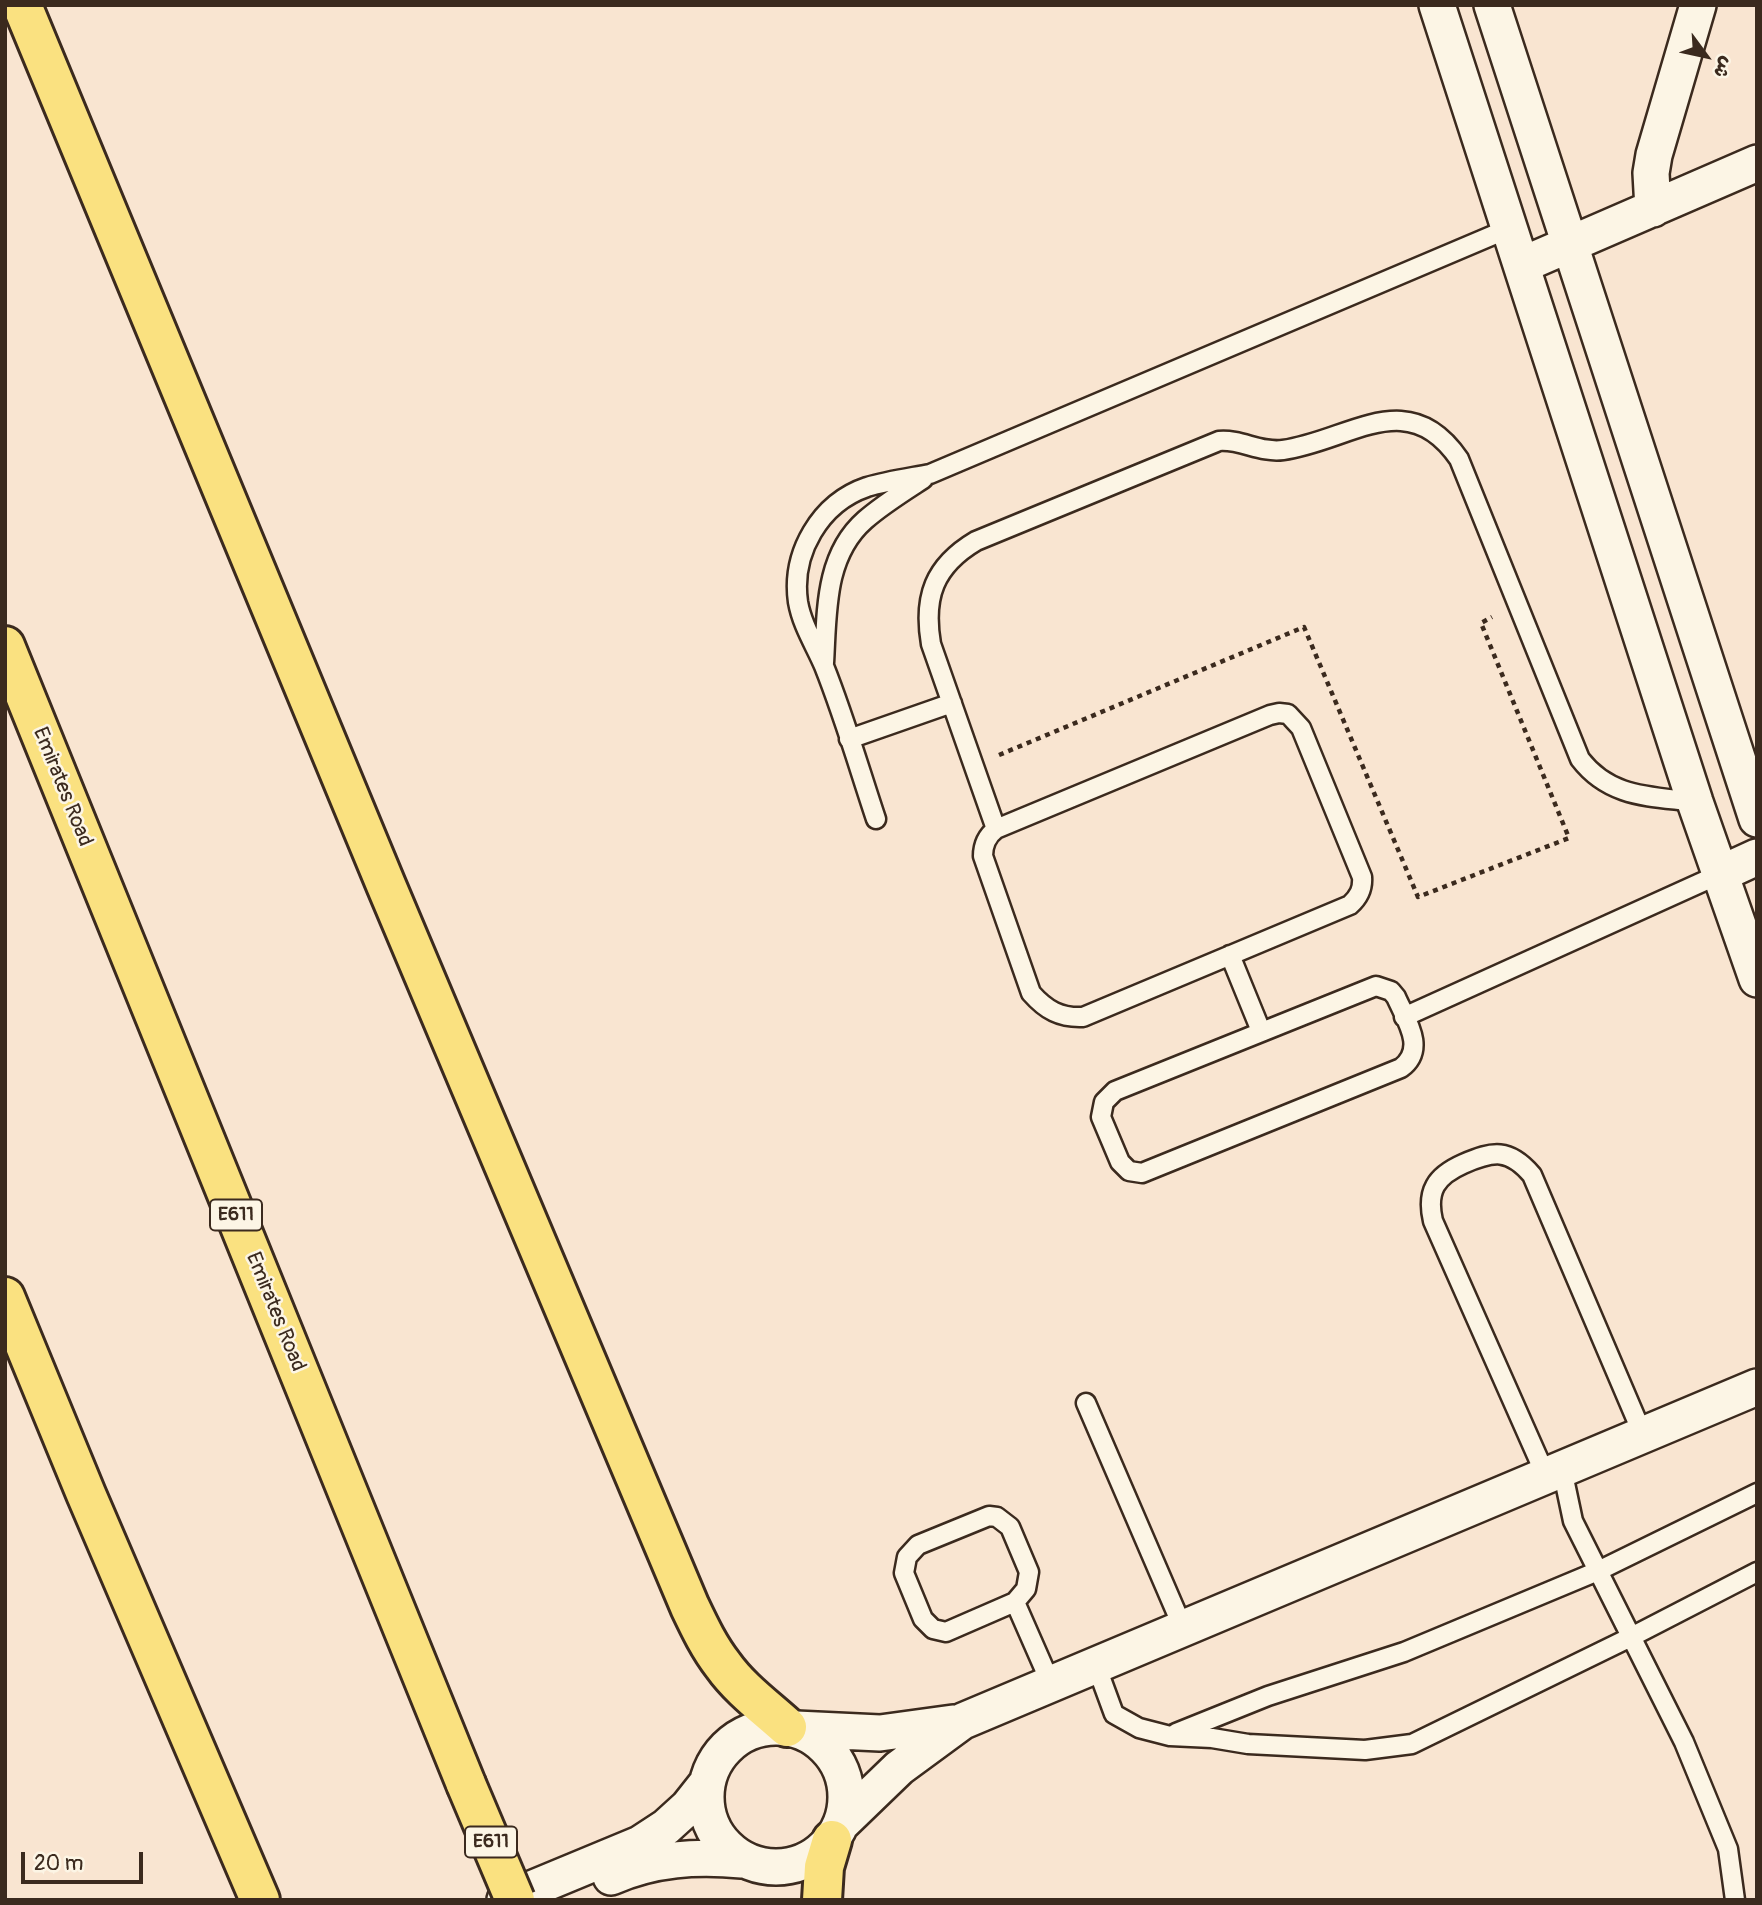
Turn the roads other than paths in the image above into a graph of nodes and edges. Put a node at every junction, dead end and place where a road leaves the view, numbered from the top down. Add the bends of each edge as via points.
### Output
1 (22, 5) edge
2 (1437, 5) edge
3 (1492, 5) edge
4 (1698, 5) edge
5 (1757, 163) edge
6 (1653, 209) junction
7 (1510, 228) junction
8 (1568, 246) junction
9 (1522, 265) junction
10 (930, 474) junction
11 (5, 646) edge
12 (824, 666) junction
13 (952, 703) junction
14 (849, 738) junction
15 (1695, 802) junction
16 (876, 818) dead end
17 (1757, 819) edge
18 (996, 829) junction
19 (1757, 857) edge
20 (1720, 874) junction
21 (1230, 955) junction
22 (1757, 979) edge
23 (1404, 1017) junction
24 (1261, 1031) junction
25 (5, 1297) edge
26 (1757, 1388) edge
27 (1086, 1403) dead end
28 (1643, 1435) junction
29 (1554, 1473) junction
30 (1757, 1493) edge
31 (1598, 1571) junction
32 (1757, 1572) edge
33 (1015, 1602) junction
34 (1183, 1628) junction
35 (1631, 1637) junction
36 (1096, 1665) junction
37 (1052, 1684) junction
38 (963, 1721) junction
39 (791, 1728) junction
40 (1170, 1735) junction
41 (706, 1783) junction
42 (837, 1832) junction
43 (743, 1860) junction
44 (260, 1900) edge
45 (505, 1900) edge
46 (515, 1900) edge
47 (560, 1900) edge
48 (822, 1900) edge
49 (1735, 1900) edge

1 - 39 highway via 690,1607 723,1667
2 - 7 street
3 - 8 street
4 - 6 street via 1654,155
5 - 6 street
6 - 8 street
7 - 9 street
7 - 10 lane
8 - 9 street
8 - 17 street
9 - 15 street
10 - 12 lane via 863,522 849,538 832,578
10 - 12 lane via 867,487 848,496 831,508 807,541 797,581 799,602
11 - 46 highway, Emirates Road / E611, bridge
12 - 14 lane
13 - 14 lane
13 - 15 lane via 932,644 928,607 932,589 950,561 976,541 1219,441 1285,449 1380,421 1398,420 1434,431 1459,459 1580,759 1616,789
13 - 18 lane
14 - 16 lane
15 - 20 street
18 - 21 lane via 985,841 983,856 1031,993 1048,1010 1083,1017
18 - 21 lane via 1270,715 1288,715 1301,728 1362,885 1350,905
19 - 20 street
20 - 22 street
20 - 23 lane
21 - 24 lane
23 - 24 lane via 1391,991 1376,986
23 - 24 lane via 1414,1049 1401,1068 1142,1173 1129,1171 1119,1162 1101,1117 1109,1096
25 - 44 highway
26 - 28 street
27 - 34 lane
28 - 29 street
28 - 29 lane via 1532,1175 1513,1159 1488,1153 1446,1171 1437,1182 1430,1208
29 - 31 lane
29 - 34 street
30 - 31 lane
31 - 35 lane
31 - 40 lane via 1404,1652 1268,1696
32 - 35 lane
33 - 33 lane via 1026,1589 1029,1573 1010,1527 997,1517 981,1518 918,1545 907,1557 904,1573 923,1619 940,1631
33 - 37 lane
34 - 36 street
35 - 40 lane via 1412,1744 1365,1750
35 - 49 lane via 1684,1742 1728,1849
36 - 37 street
36 - 40 lane via 1114,1714 1139,1728
37 - 38 street
38 - 39 street via 880,1733
38 - 42 street via 899,1768
39 - 41 street via 765,1727 745,1734 714,1762
39 - 42 street via 817,1739 834,1756 844,1777 847,1801
41 - 43 street via 705,1805 712,1827 724,1846
41 - 45 street via 688,1807 640,1844
42 - 43 street via 818,1854 801,1864 761,1867
42 - 48 highway via 824,1867
43 - 47 street via 678,1858 646,1864

